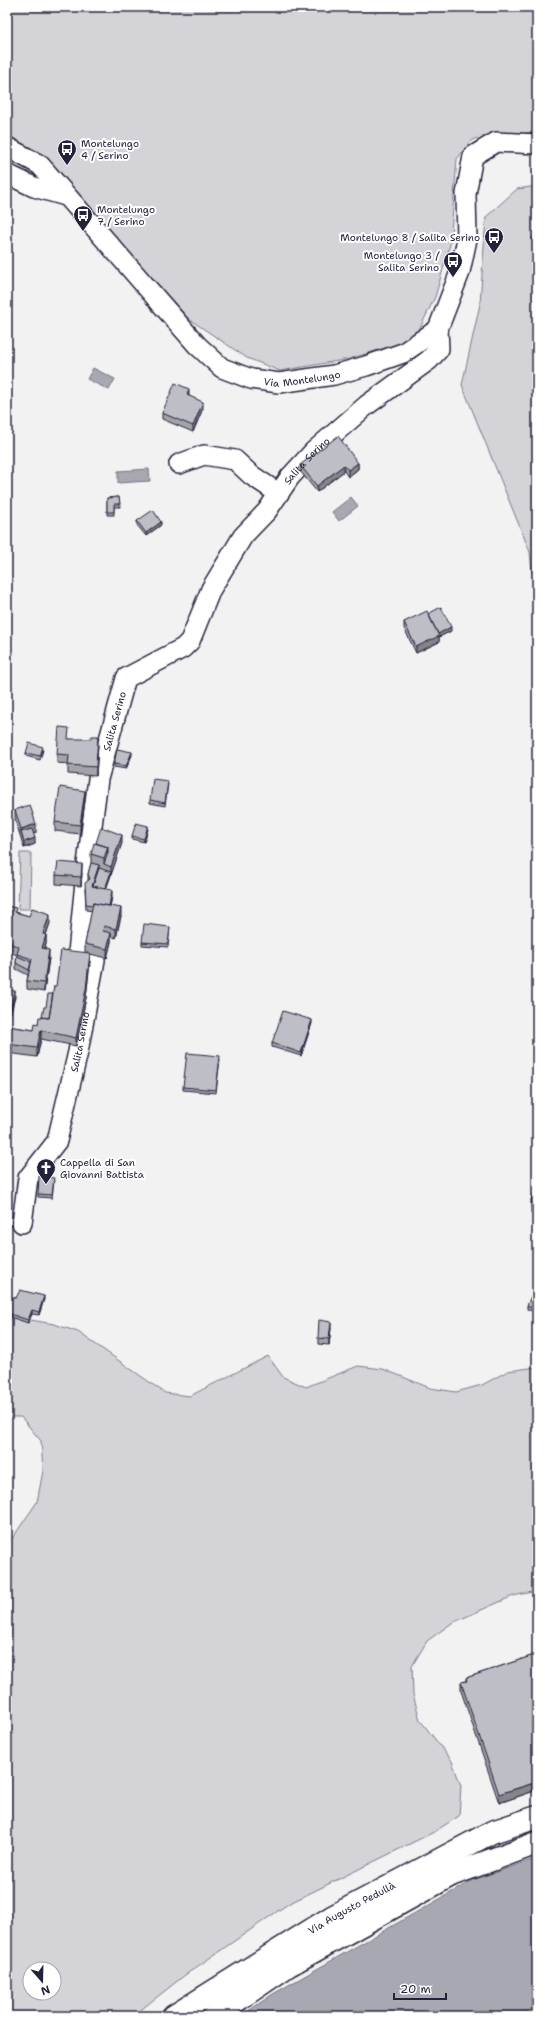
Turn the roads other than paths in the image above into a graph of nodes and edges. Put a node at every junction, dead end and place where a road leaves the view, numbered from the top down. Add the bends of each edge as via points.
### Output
1 (537, 144) edge
2 (7, 147) edge
3 (7, 174) edge
4 (66, 196) junction
5 (438, 329) junction
6 (179, 464) dead end
7 (278, 493) junction
8 (22, 1223) dead end
9 (537, 1817) edge
10 (537, 1843) edge
11 (174, 2016) edge
12 (214, 2016) edge

1 - 5 street via 496,142 473,156 466,194 467,239 462,266
2 - 4 street, Via Montelungo via 40,164
3 - 4 street via 34,187
4 - 5 street, Via Montelungo via 197,345 222,368 251,378 279,383 340,373 403,353
5 - 7 street, Salita Serino via 439,349 429,360 366,405 314,451
6 - 7 street via 204,455 235,460 252,476
7 - 8 street, Salita Serino via 267,511 243,536 215,582 190,641 183,648 126,678 97,786 78,953 94,960 78,1052 57,1141 28,1178
9 - 11 main road, Via Augusto Pedullà via 492,1832 352,1906
10 - 12 main road, Via Augusto Pedullà via 451,1876 289,1965

